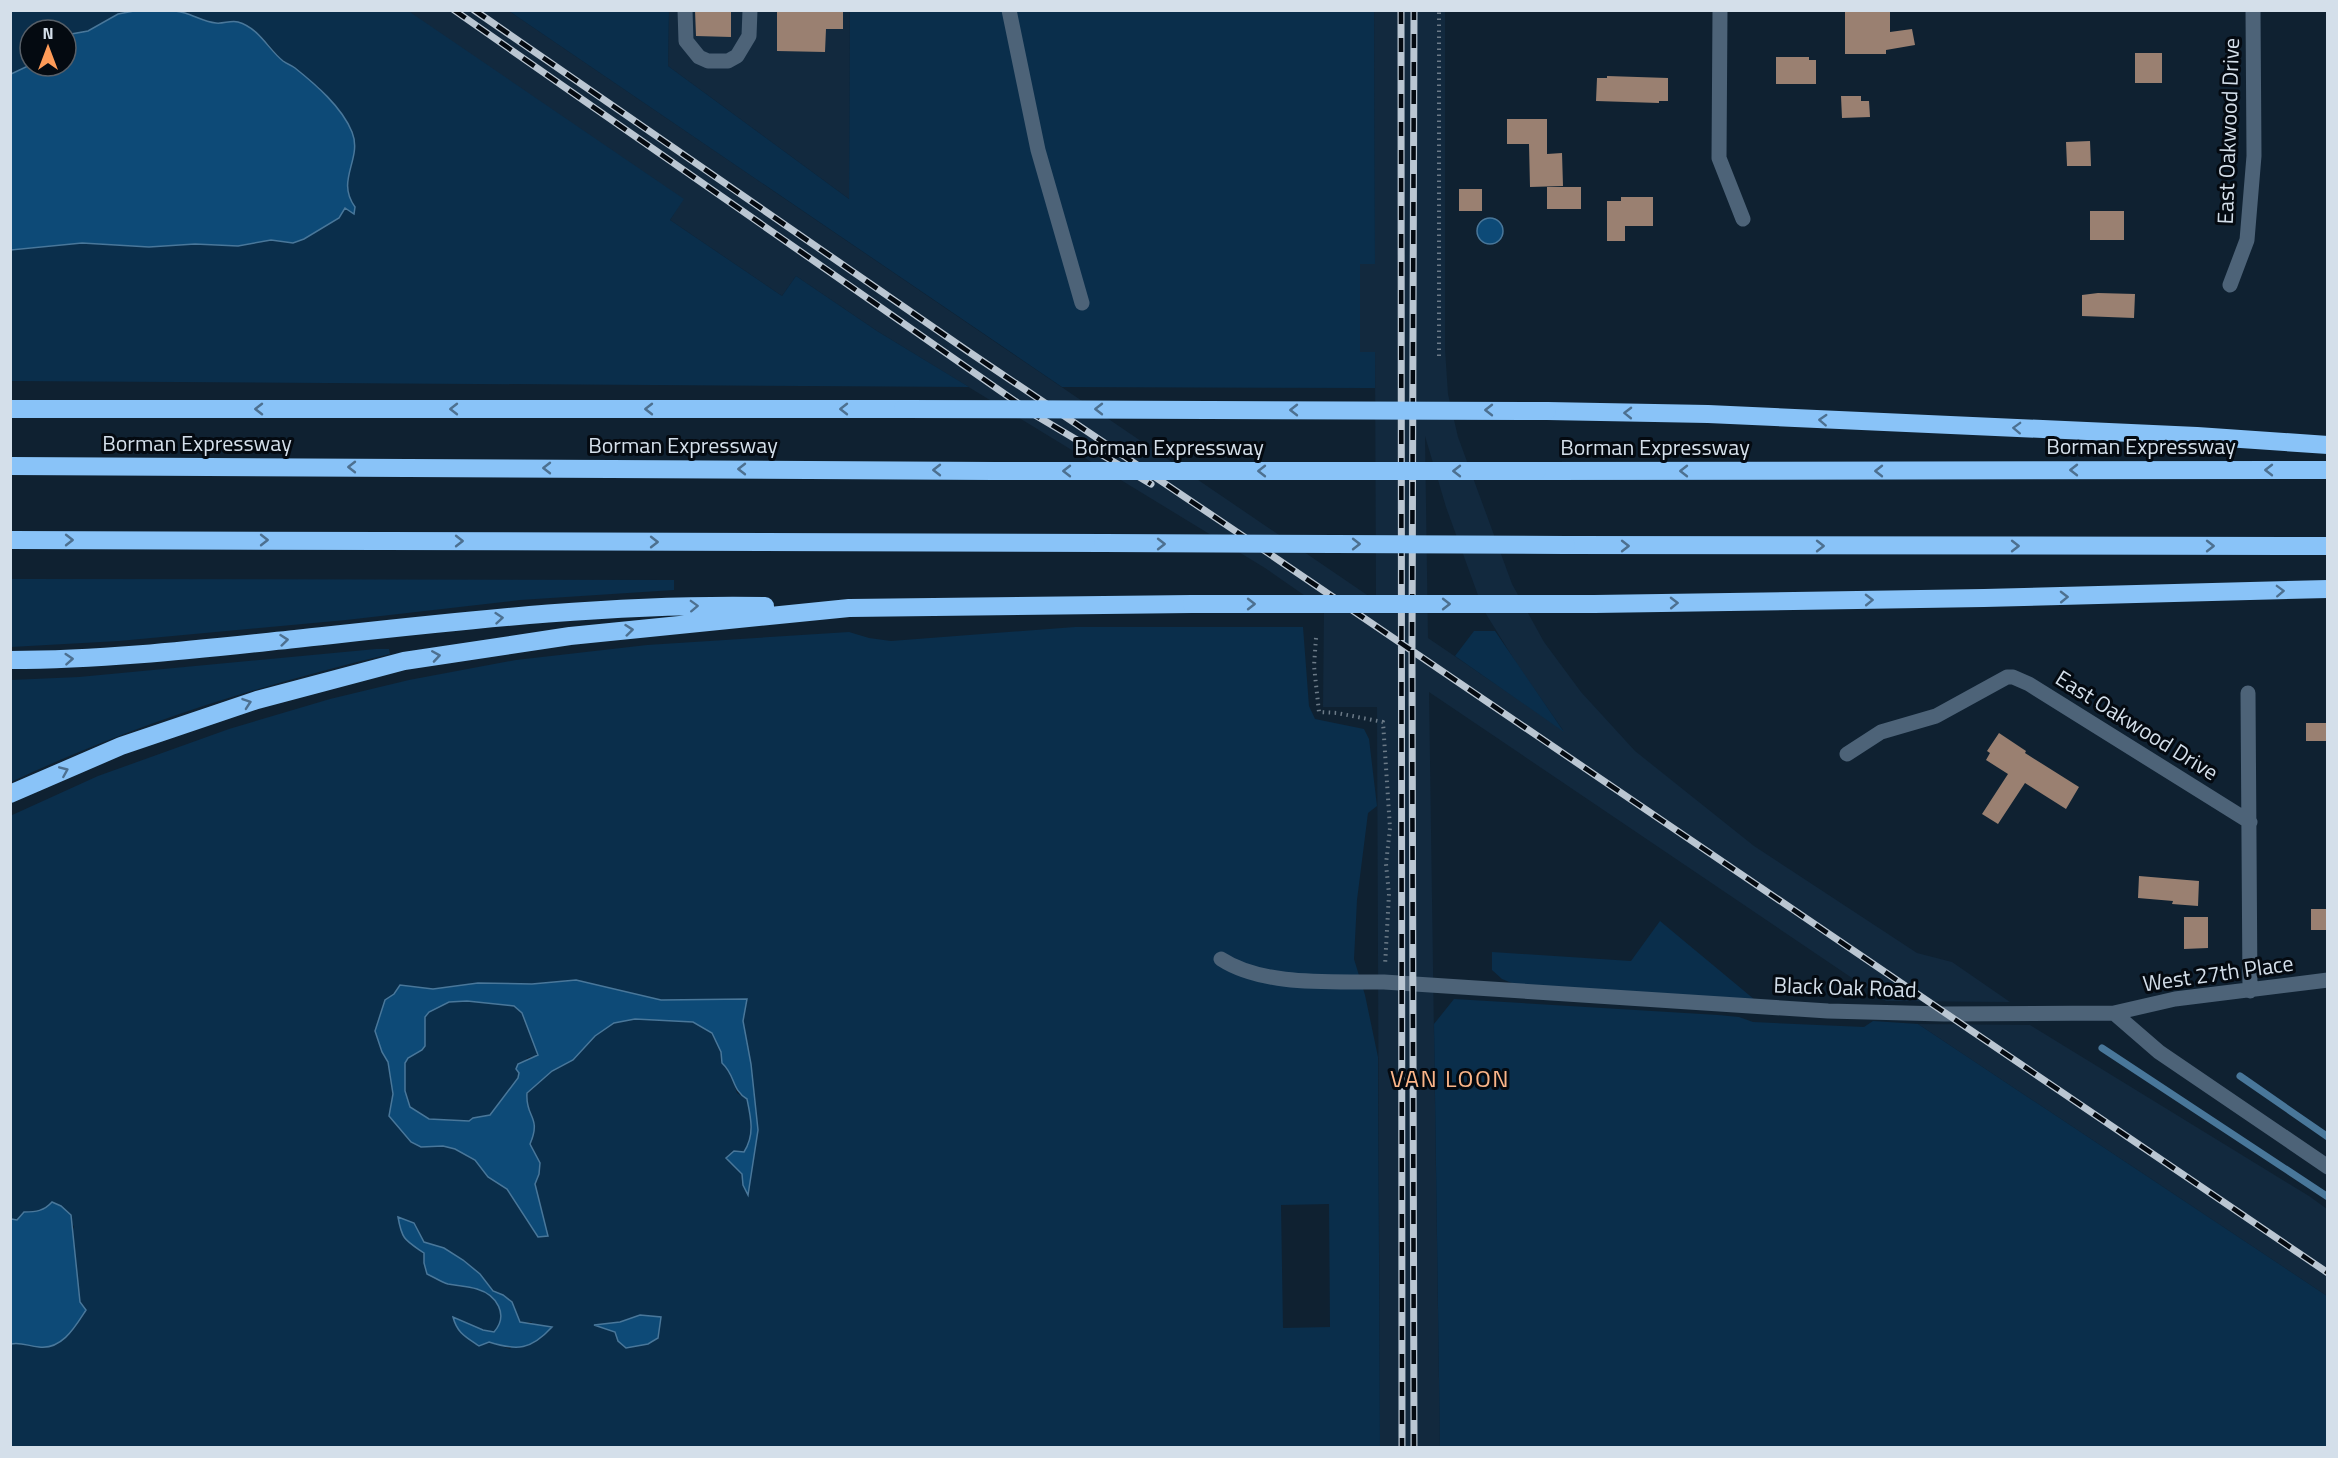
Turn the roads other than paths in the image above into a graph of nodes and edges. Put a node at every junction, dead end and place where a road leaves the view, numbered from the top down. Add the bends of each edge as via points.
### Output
1 (685, 10) edge
2 (750, 10) edge
3 (1009, 10) edge
4 (1720, 10) edge
5 (2253, 10) edge
6 (1743, 219) dead end
7 (2230, 285) dead end
8 (1082, 303) dead end
9 (10, 409) edge
10 (2328, 445) edge
11 (10, 466) edge
12 (2328, 470) edge
13 (10, 540) edge
14 (2328, 546) edge
15 (2328, 590) edge
16 (849, 608) junction
17 (10, 660) edge
18 (2248, 693) dead end
19 (1847, 754) dead end
20 (10, 794) edge
21 (2250, 822) junction
22 (1221, 959) dead end
23 (2328, 980) edge
24 (2250, 991) junction
25 (2114, 1012) junction
26 (2328, 1167) edge

1 - 2 street via 686,41 699,57 708,61 728,61 737,56 750,36
3 - 8 street via 1038,150
4 - 6 street via 1719,158
5 - 7 street, East Oakwood Drive via 2254,156 2247,240
10 -> 9 highway, bridge via 1708,414 1547,411
12 -> 11 highway, Borman Expressway, bridge via 995,471
13 -> 14 highway, bridge
16 -> 15 highway, bridge via 1594,604
17 -> 16 highway via 173,652 496,618 632,608
20 -> 16 highway via 121,746 257,700 404,661 570,636
18 - 21 street
19 - 21 street, East Oakwood Drive via 1881,732 1936,716 2013,677
21 - 24 street
22 - 25 street, Black Oak Road via 1246,971 1312,981 1384,982 1828,1011
23 - 24 street, West 27th Place
24 - 25 street, West 27th Place via 2175,999
25 - 26 street via 2159,1052

